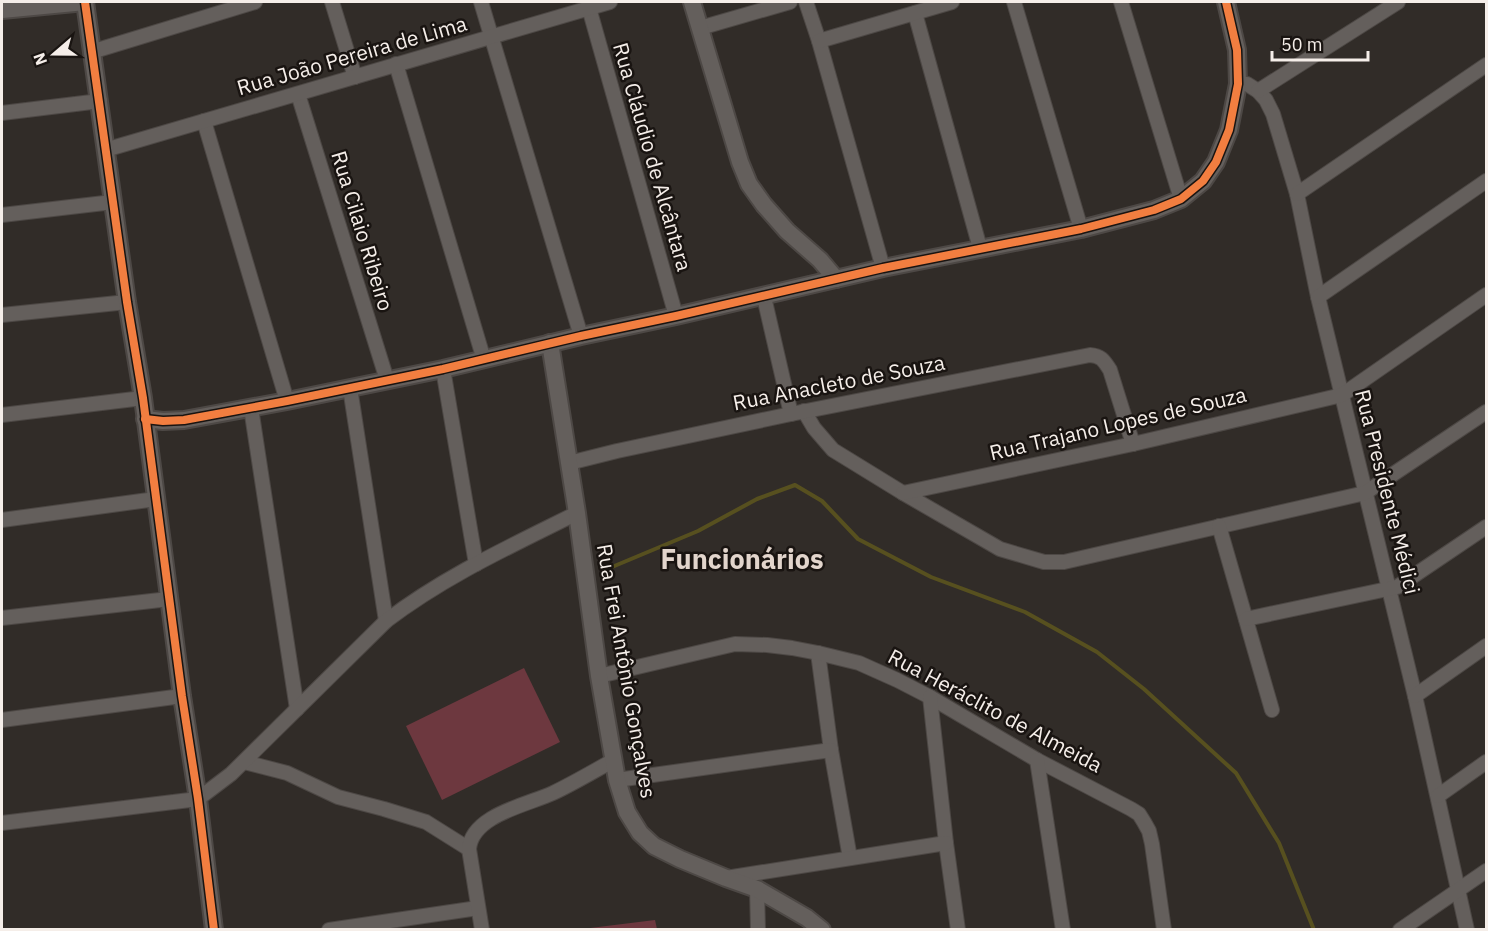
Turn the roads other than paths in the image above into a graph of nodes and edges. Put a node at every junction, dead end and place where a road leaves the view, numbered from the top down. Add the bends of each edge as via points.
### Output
1 (85, 2) edge
2 (255, 2) edge
3 (332, 2) edge
4 (481, 2) edge
5 (610, 2) edge
6 (692, 2) edge
7 (789, 2) edge
8 (806, 2) edge
9 (952, 2) edge
10 (1014, 2) edge
11 (1121, 2) edge
12 (1226, 2) edge
13 (1398, 2) edge
14 (589, 8) junction
15 (2, 10) edge
16 (915, 13) junction
17 (700, 28) junction
18 (492, 37) junction
19 (819, 41) junction
20 (92, 52) junction
21 (396, 64) junction
22 (1486, 65) edge
23 (355, 77) junction
24 (1238, 84) junction
25 (1258, 91) junction
26 (298, 94) junction
27 (100, 101) junction
28 (2, 113) edge
29 (204, 121) junction
30 (105, 150) junction
31 (1486, 182) edge
32 (1297, 194) junction
33 (1181, 199) junction
34 (113, 202) junction
35 (2, 215) edge
36 (1081, 229) junction
37 (980, 248) junction
38 (883, 268) junction
39 (836, 279) junction
40 (1486, 295) edge
41 (765, 297) junction
42 (1318, 297) junction
43 (127, 302) junction
44 (2, 315) edge
45 (676, 316) junction
46 (581, 336) junction
47 (550, 343) junction
48 (484, 360) junction
49 (443, 369) junction
50 (387, 380) junction
51 (350, 388) junction
52 (1342, 395) junction
53 (142, 398) junction
54 (286, 401) junction
55 (251, 408) junction
56 (797, 412) junction
57 (1486, 412) edge
58 (2, 415) edge
59 (145, 419) junction
60 (1133, 444) junction
61 (569, 463) junction
62 (903, 493) junction
63 (1365, 493) junction
64 (156, 499) junction
65 (577, 513) junction
66 (2, 520) edge
67 (1219, 526) junction
68 (1486, 527) edge
69 (476, 564) junction
70 (1389, 589) junction
71 (169, 599) junction
72 (2, 618) edge
73 (1246, 619) junction
74 (386, 621) junction
75 (1486, 646) edge
76 (818, 653) junction
77 (599, 676) junction
78 (182, 696) junction
79 (1415, 696) junction
80 (930, 697) junction
81 (297, 709) junction
82 (1272, 710) dead end
83 (2, 720) edge
84 (831, 750) junction
85 (614, 760) junction
86 (1037, 760) junction
87 (244, 762) junction
88 (1486, 762) edge
89 (617, 780) junction
90 (1438, 796) junction
91 (198, 799) junction
92 (2, 823) edge
93 (946, 843) junction
94 (469, 849) junction
95 (850, 858) junction
96 (1486, 871) edge
97 (726, 878) junction
98 (757, 889) junction
99 (1458, 890) junction
100 (478, 908) junction
101 (1059, 929) edge
102 (214, 930) edge
103 (329, 930) edge
104 (482, 930) edge
105 (758, 930) edge
106 (822, 930) edge
107 (958, 930) edge
108 (1164, 930) edge
109 (1400, 930) edge
110 (1467, 930) edge

1 - 15 street
1 - 20 street
2 - 20 street
3 - 23 street
4 - 18 street
5 - 14 street, Rua João Pereira de Lima
6 - 17 street
7 - 17 street
8 - 19 street
9 - 16 street
10 - 36 street
11 - 33 street
12 - 24 street via 1238,50
13 - 25 street
14 - 18 street, Rua João Pereira de Lima
14 - 45 street, Rua Cláudio de Alcântara
16 - 19 street
16 - 37 street
17 - 39 street via 749,184 787,231
18 - 21 street, Rua João Pereira de Lima
18 - 46 street
19 - 38 street
20 - 27 street
21 - 23 street, Rua João Pereira de Lima
21 - 48 street
22 - 32 street
23 - 26 street, Rua João Pereira de Lima
24 - 25 street
24 - 33 street via 1229,130 1216,162 1203,181
25 - 32 street, Rua Presidente Médici via 1273,114
26 - 29 street, Rua João Pereira de Lima
26 - 50 street, Rua Cilaio Ribeiro
27 - 28 street
27 - 30 street
29 - 30 street, Rua João Pereira de Lima
29 - 54 street
30 - 34 street
31 - 42 street
32 - 42 street, Rua Presidente Médici
33 - 36 street
34 - 35 street
34 - 43 street
36 - 37 street
37 - 38 street
38 - 39 street
39 - 41 street
40 - 52 street
41 - 45 street
41 - 56 street
42 - 52 street, Rua Presidente Médici
43 - 44 street
43 - 53 street
45 - 46 street
46 - 47 street
47 - 48 street
47 - 61 street, Rua Frei Antônio Gonçalves
48 - 49 street
49 - 50 street
49 - 69 street
50 - 51 street
51 - 54 street
51 - 74 street
52 - 60 street, Rua Trajano Lopes de Souza
52 - 63 street, Rua Presidente Médici
53 - 58 street
53 - 59 street
54 - 55 street
55 - 59 street via 184,420
55 - 81 street
56 - 60 street, Rua Anacleto de Souza via 1084,355 1098,356 1110,370
56 - 61 street, Rua Anacleto de Souza
56 - 62 street via 833,450
57 - 63 street
59 - 64 street
60 - 62 street, Rua Trajano Lopes de Souza
61 - 65 street, Rua Frei Antônio Gonçalves
62 - 67 street via 1000,549 1044,562 1065,562
63 - 67 street
63 - 70 street, Rua Presidente Médici
64 - 66 street
64 - 71 street
65 - 69 street
65 - 77 street, Rua Frei Antônio Gonçalves
67 - 73 street
68 - 70 street
69 - 74 street
70 - 73 street
70 - 79 street, Rua Presidente Médici
71 - 72 street
71 - 78 street
73 - 82 street
74 - 81 street
75 - 79 street
76 - 77 street, Rua Heráclito de Almeida via 735,644
76 - 80 street, Rua Heráclito de Almeida via 859,663
76 - 84 street
77 - 85 street, Rua Frei Antônio Gonçalves
78 - 83 street
78 - 91 street
79 - 90 street, Rua Presidente Médici
80 - 86 street, Rua Heráclito de Almeida
80 - 93 street
81 - 87 street
84 - 89 street
84 - 95 street
85 - 89 street, Rua Frei Antônio Gonçalves
85 - 94 street via 551,794 498,814 475,833
86 - 101 street
86 - 108 street, Rua Heráclito de Almeida via 1139,814 1149,831
87 - 91 street
87 - 94 street via 287,773 338,797 426,822
88 - 90 street
89 - 97 street, Rua Frei Antônio Gonçalves via 627,812 654,846
90 - 99 street, Rua Presidente Médici
91 - 92 street
91 - 102 street
93 - 95 street
93 - 107 street
94 - 100 street
95 - 97 street
96 - 99 street
97 - 98 street, Rua Frei Antônio Gonçalves
98 - 105 street
98 - 106 street, Rua Frei Antônio Gonçalves
99 - 109 street
99 - 110 street, Rua Presidente Médici
100 - 103 street
100 - 104 street

